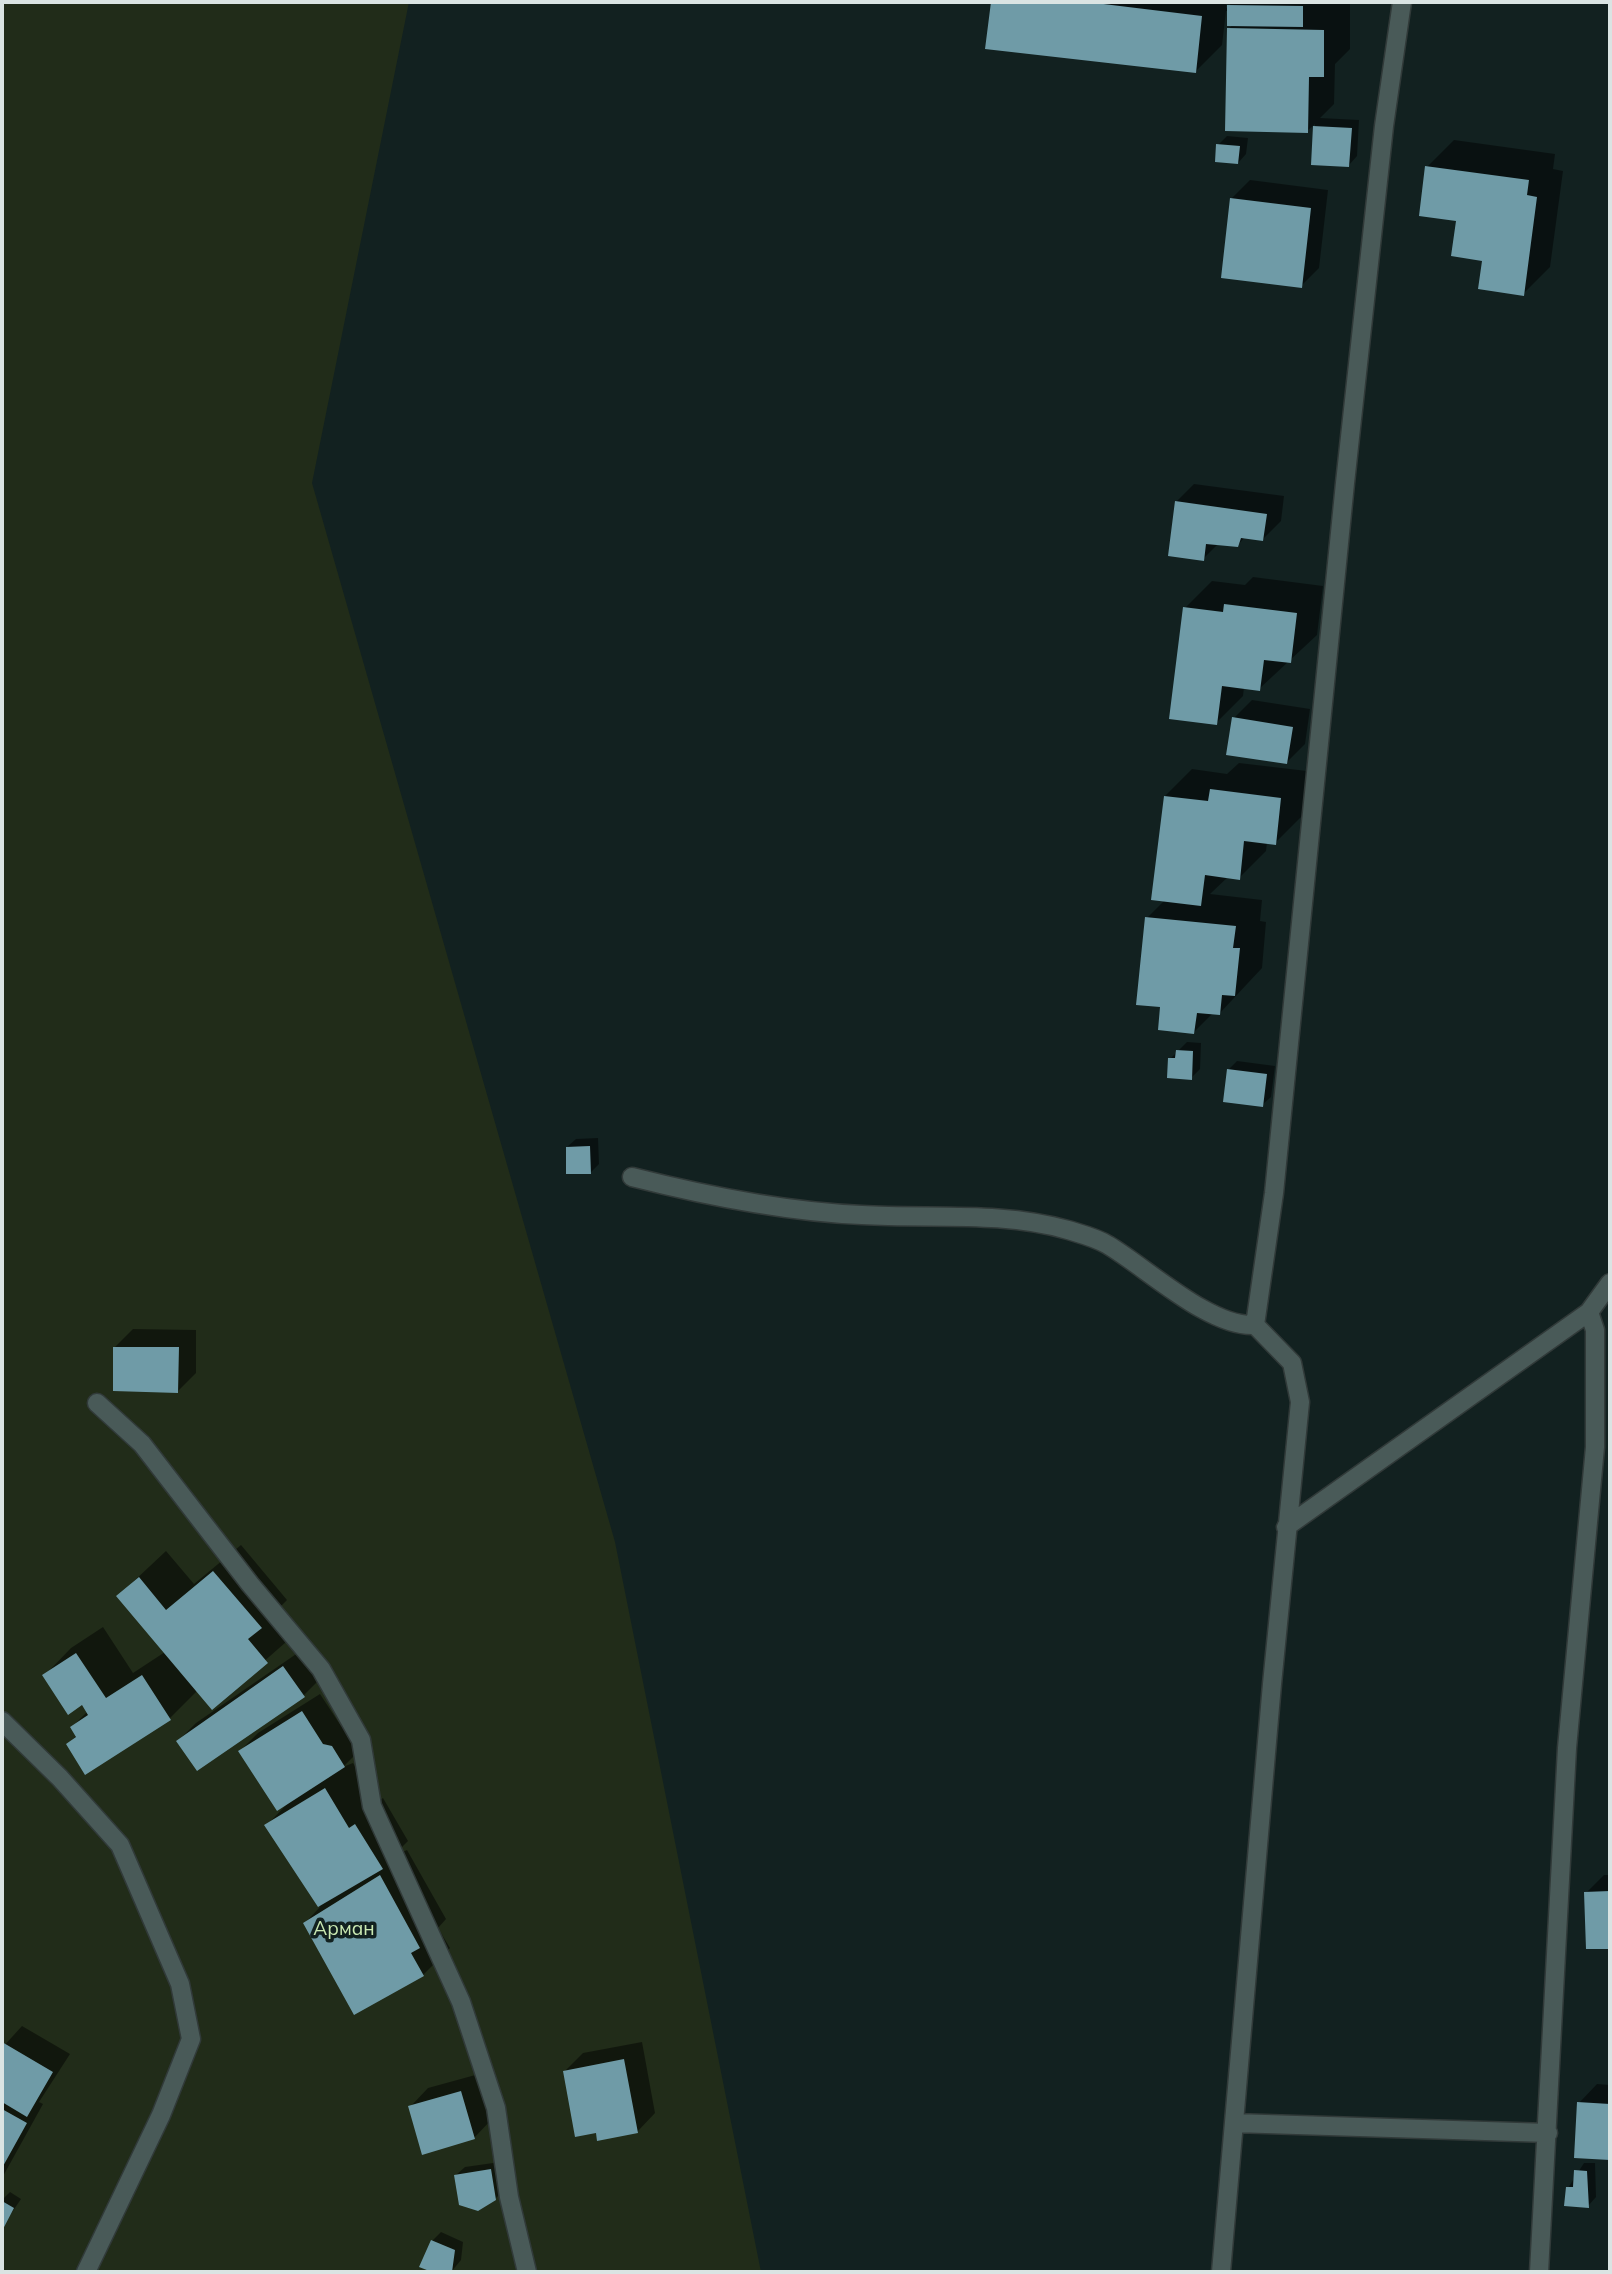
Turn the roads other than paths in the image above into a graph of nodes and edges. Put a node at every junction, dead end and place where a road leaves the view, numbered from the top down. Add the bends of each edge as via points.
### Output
1 (1402, 2) edge
2 (632, 1177) dead end
3 (1610, 1283) edge
4 (1590, 1312) junction
5 (1255, 1325) junction
6 (97, 1403) dead end
7 (1286, 1527) junction
8 (2, 1721) edge
9 (1234, 2123) junction
10 (1548, 2133) junction
11 (86, 2272) edge
12 (527, 2272) edge
13 (1222, 2272) edge
14 (1539, 2272) edge

1 - 5 street via 1346,470 1275,1193
2 - 5 street via 696,1194 859,1215 1018,1219 1068,1230 1106,1244 1229,1323
3 - 4 street
4 - 7 street
4 - 10 street via 1595,1330 1595,1447 1566,1761
5 - 7 street via 1292,1363 1300,1402
6 - 12 street via 142,1444 321,1670 361,1740 372,1806 461,2002 496,2108 509,2197
7 - 9 street
8 - 11 street via 120,1844 180,1984 191,2039 161,2115
9 - 10 street
9 - 13 street
10 - 14 street

